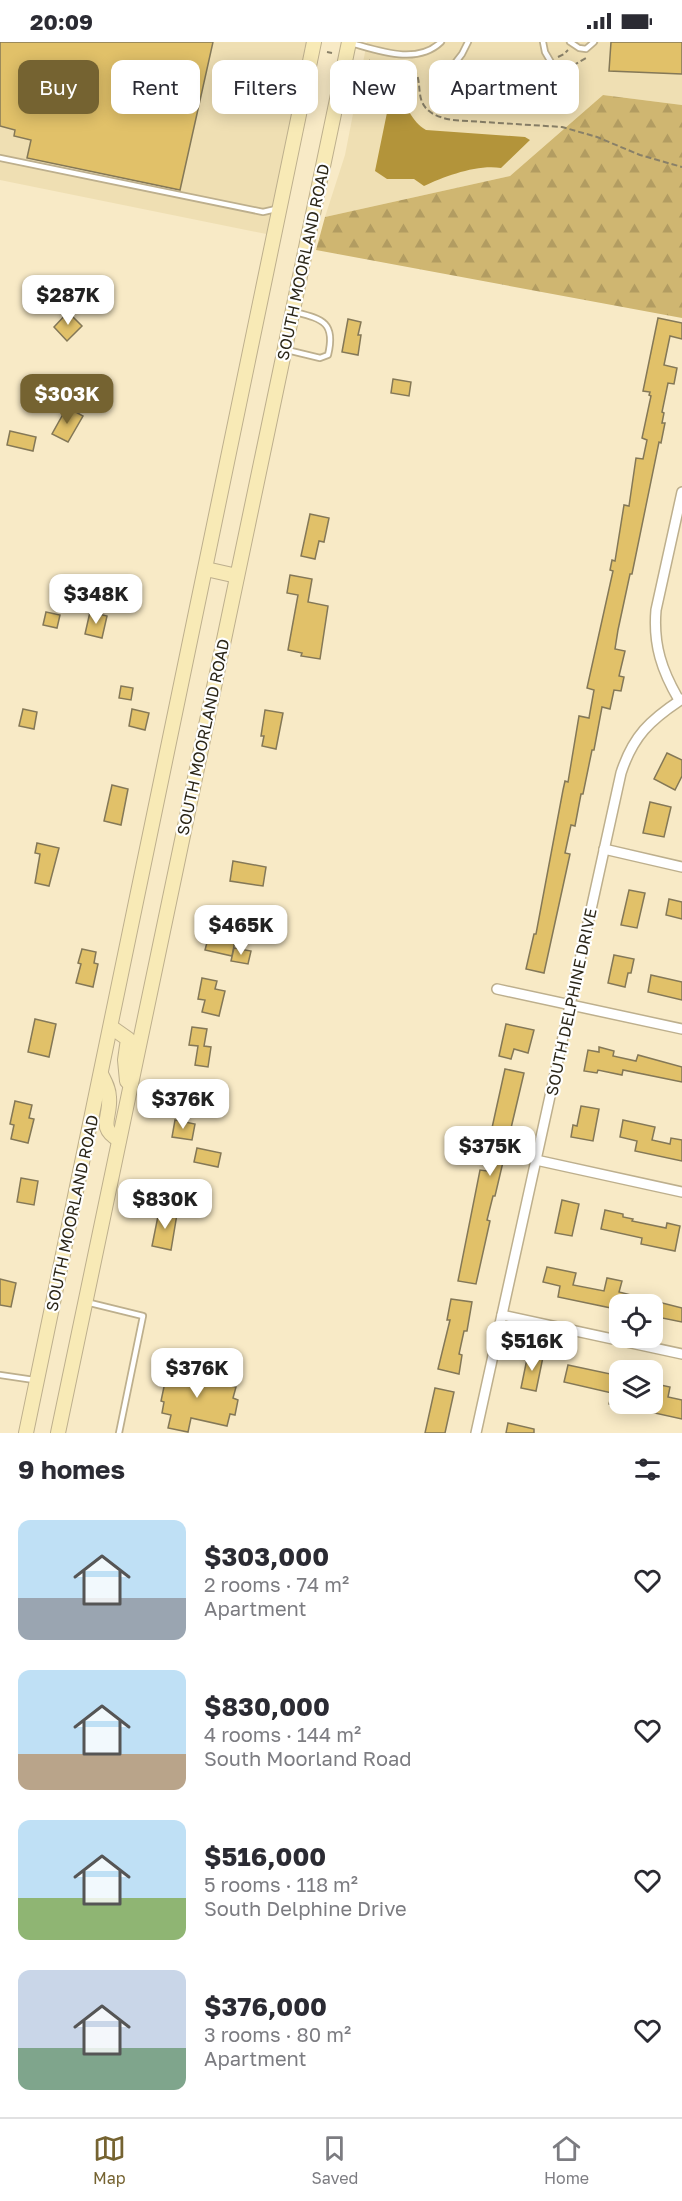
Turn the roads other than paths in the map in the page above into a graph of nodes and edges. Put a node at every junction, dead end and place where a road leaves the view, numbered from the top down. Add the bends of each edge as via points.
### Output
1 (315, 42) edge
2 (349, 42) edge
3 (441, 42) edge
4 (468, 42) edge
5 (543, 42) edge
6 (570, 42) edge
7 (594, 42) edge
8 (0, 158) edge
9 (282, 207) junction
10 (292, 311) junction
11 (285, 349) junction
12 (682, 492) edge
13 (206, 569) junction
14 (237, 576) junction
15 (681, 699) edge
16 (604, 849) junction
17 (682, 867) edge
18 (497, 989) dead end
19 (570, 1005) junction
20 (111, 1027) junction
21 (682, 1029) edge
22 (101, 1074) junction
23 (129, 1095) junction
24 (119, 1140) junction
25 (536, 1160) junction
26 (682, 1191) edge
27 (85, 1302) junction
28 (502, 1315) junction
29 (682, 1354) edge
30 (0, 1375) edge
31 (37, 1380) junction
32 (26, 1433) edge
33 (58, 1433) edge
34 (119, 1433) edge
35 (476, 1433) edge

1 - 9 main road, SOUTH MOORLAND ROAD
2 - 3 lane via 406,55 420,55
2 - 10 main road, SOUTH MOORLAND ROAD
4 - 5 lane via 438,85 450,95 552,102 568,91
6 - 7 lane via 586,49
8 - 9 lane via 263,213
9 - 13 main road, SOUTH MOORLAND ROAD
10 - 11 main road, SOUTH MOORLAND ROAD
10 - 11 lane via 324,322 329,328 330,346 328,355 320,358
11 - 14 main road, SOUTH MOORLAND ROAD
12 - 15 street via 654,628 661,666
13 - 14 main road
13 - 20 main road, SOUTH MOORLAND ROAD
14 - 23 main road, SOUTH MOORLAND ROAD
15 - 16 street, SOUTH DELPHINE DRIVE via 644,727 627,756
16 - 17 street
16 - 19 street, SOUTH DELPHINE DRIVE
18 - 19 street
19 - 21 street
19 - 25 street, SOUTH DELPHINE DRIVE
20 - 22 main road, SOUTH MOORLAND ROAD
20 - 23 main road via 128,1039 125,1060
22 - 24 main road via 110,1099 106,1128
22 - 31 main road, SOUTH MOORLAND ROAD
23 - 24 main road, SOUTH MOORLAND ROAD
24 - 27 main road, SOUTH MOORLAND ROAD
25 - 26 street
25 - 28 street, SOUTH DELPHINE DRIVE
27 - 33 main road, SOUTH MOORLAND ROAD
27 - 34 lane via 143,1316
28 - 29 street
28 - 35 street, SOUTH DELPHINE DRIVE
30 - 31 lane
31 - 32 main road, SOUTH MOORLAND ROAD

